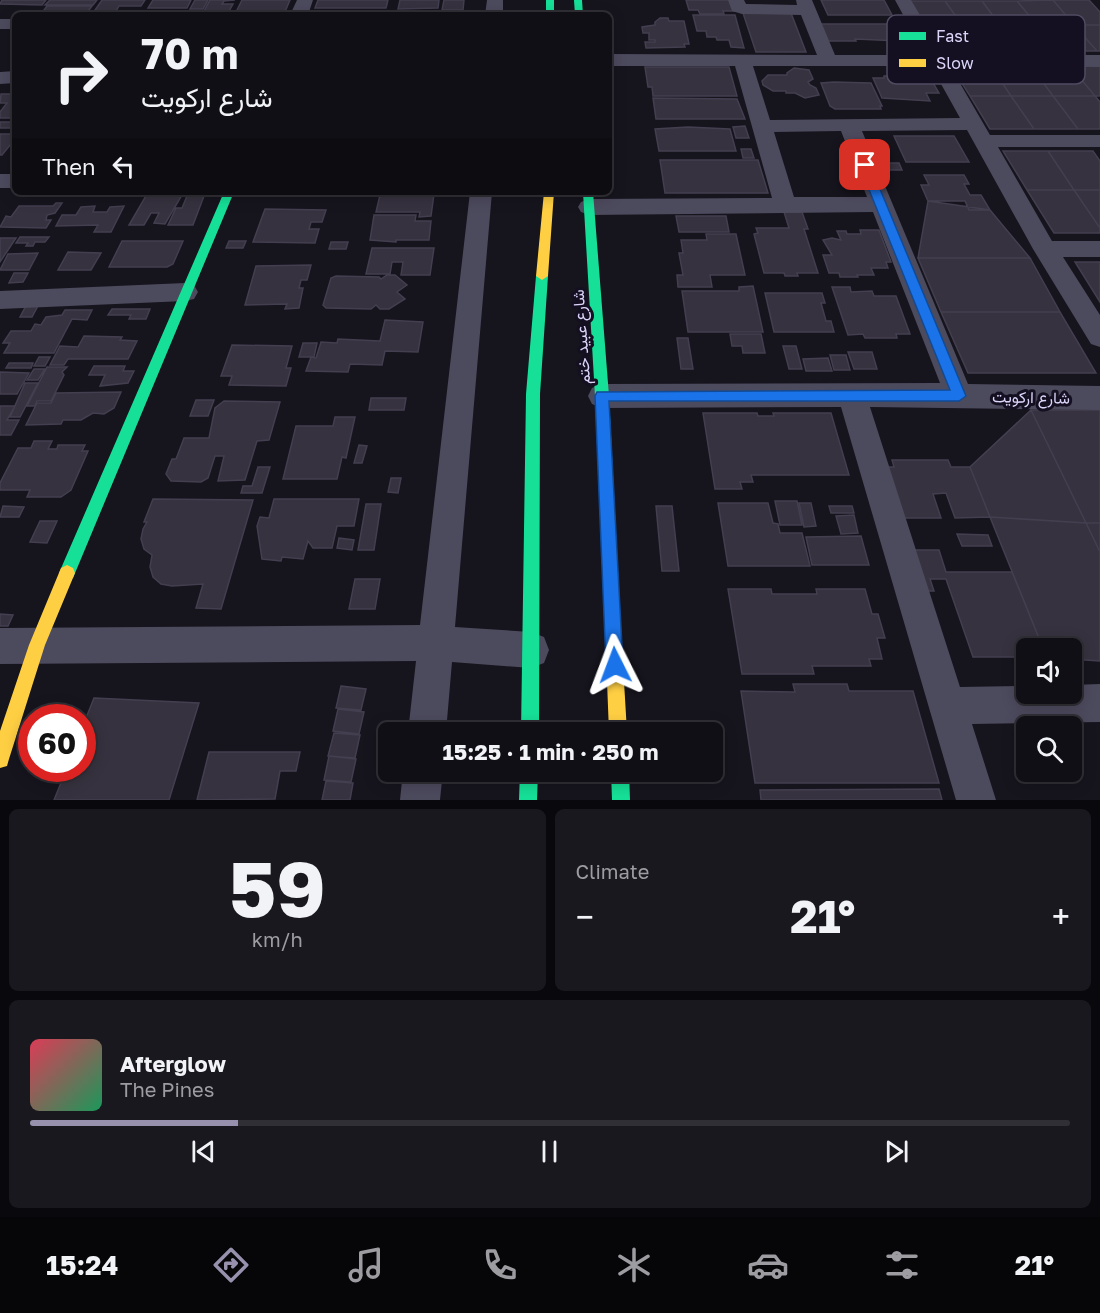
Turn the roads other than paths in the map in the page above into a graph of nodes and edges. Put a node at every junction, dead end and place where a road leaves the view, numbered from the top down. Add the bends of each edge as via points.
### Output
1 (736, 0) edge
2 (903, 0) edge
3 (806, 5) edge
4 (912, 15) edge
5 (742, 59) junction
6 (612, 60) edge
7 (828, 60) junction
8 (887, 60) edge
9 (1085, 61) edge
10 (1100, 61) edge
11 (951, 84) edge
12 (849, 125) junction
13 (761, 126) junction
14 (978, 133) junction
15 (1100, 141) edge
16 (228, 195) edge
17 (481, 195) edge
18 (549, 195) edge
19 (589, 199) edge
20 (784, 204) junction
21 (880, 204) junction
22 (1045, 249) junction
23 (1100, 249) edge
24 (185, 292) junction
25 (0, 300) edge
26 (1100, 337) edge
27 (852, 395) junction
28 (602, 396) junction
29 (959, 396) junction
30 (1100, 398) edge
31 (436, 643) junction
32 (37, 645) junction
33 (0, 646) edge
34 (531, 650) junction
35 (1100, 703) edge
36 (947, 706) junction
37 (428, 722) edge
38 (530, 722) edge
39 (618, 722) edge
40 (0, 759) edge
41 (422, 782) edge
42 (529, 782) edge
43 (620, 782) edge
44 (420, 800) edge
45 (528, 800) edge
46 (621, 800) edge
47 (976, 800) edge

1 - 3 street via 742,9
2 - 4 street
3 - 7 street
5 - 6 street
5 - 7 street
5 - 13 street
7 - 8 street
9 - 10 street
11 - 14 street
12 - 13 street
12 - 14 street
12 - 21 street
13 - 20 street
14 - 15 street
14 - 22 street
16 - 24 main road
17 - 31 street
18 - 34 main road via 533,394
19 - 20 street
19 - 28 main road, شارع عبيد ختم
20 - 21 street
21 - 29 street
22 - 23 street
22 - 26 street
24 - 25 street
24 - 32 main road
27 - 28 street, شارع اركويت
27 - 29 street, شارع اركويت
27 - 36 street
28 - 39 main road, شارع عبيد ختم
29 - 30 street, شارع اركويت
31 - 32 street
31 - 34 street
31 - 37 street
32 - 33 street
32 - 40 main road
34 - 38 main road
35 - 36 street
36 - 47 street
41 - 44 street
42 - 45 main road
43 - 46 main road

